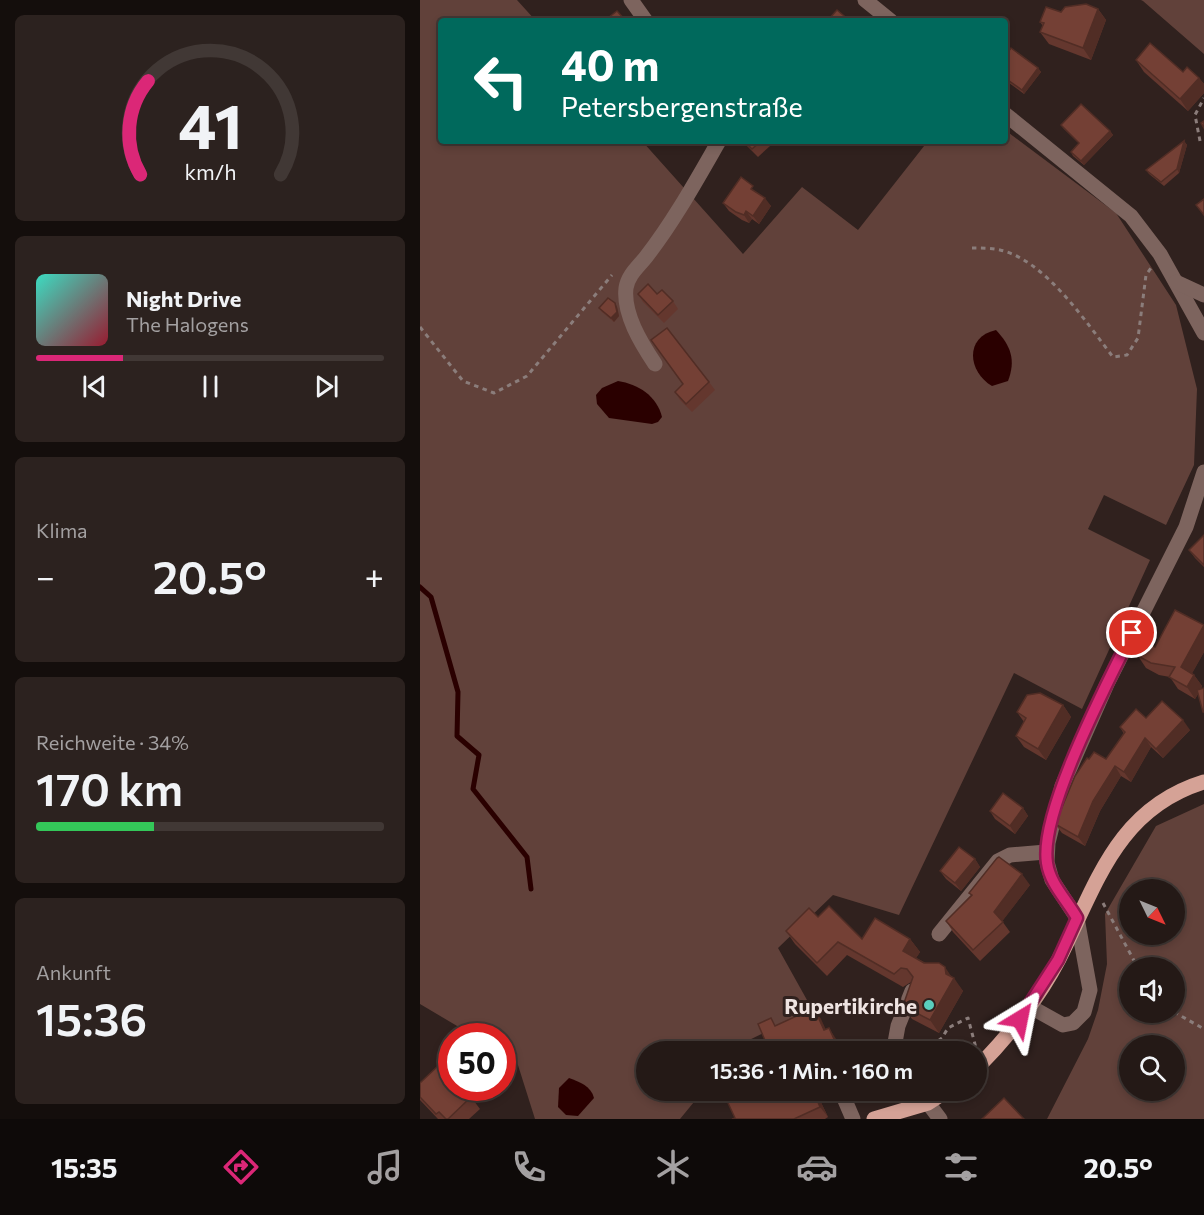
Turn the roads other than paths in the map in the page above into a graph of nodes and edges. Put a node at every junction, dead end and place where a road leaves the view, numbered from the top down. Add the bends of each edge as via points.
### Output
1 (631, 0) edge
2 (865, 0) edge
3 (644, 18) edge
4 (887, 18) edge
5 (1008, 116) edge
6 (717, 144) edge
7 (1176, 282) junction
8 (1204, 295) edge
9 (1204, 333) edge
10 (655, 364) dead end
11 (1204, 472) edge
12 (1204, 782) edge
13 (1046, 852) junction
14 (1077, 918) junction
15 (939, 934) dead end
16 (912, 991) edge
17 (1029, 1006) junction
18 (895, 1041) edge
19 (987, 1056) edge
20 (845, 1101) edge
21 (931, 1101) edge
22 (928, 1103) junction
23 (853, 1119) edge
24 (874, 1119) edge
25 (940, 1119) edge

1 - 3 street
2 - 4 street
5 - 7 street via 1131,216
6 - 10 street via 662,236 622,274 628,306
7 - 8 street
7 - 9 street
11 - 13 street via 1186,526 1107,684 1062,786
12 - 14 main road via 1163,800 1133,823 1108,858
13 - 14 street via 1052,880
13 - 15 street via 1010,855 998,861
14 - 17 main road via 1058,960
14 - 17 street via 1090,990 1084,1012 1068,1024 1058,1024
16 - 18 street
17 - 19 main road
20 - 23 street
21 - 22 main road
22 - 24 main road
22 - 25 street

